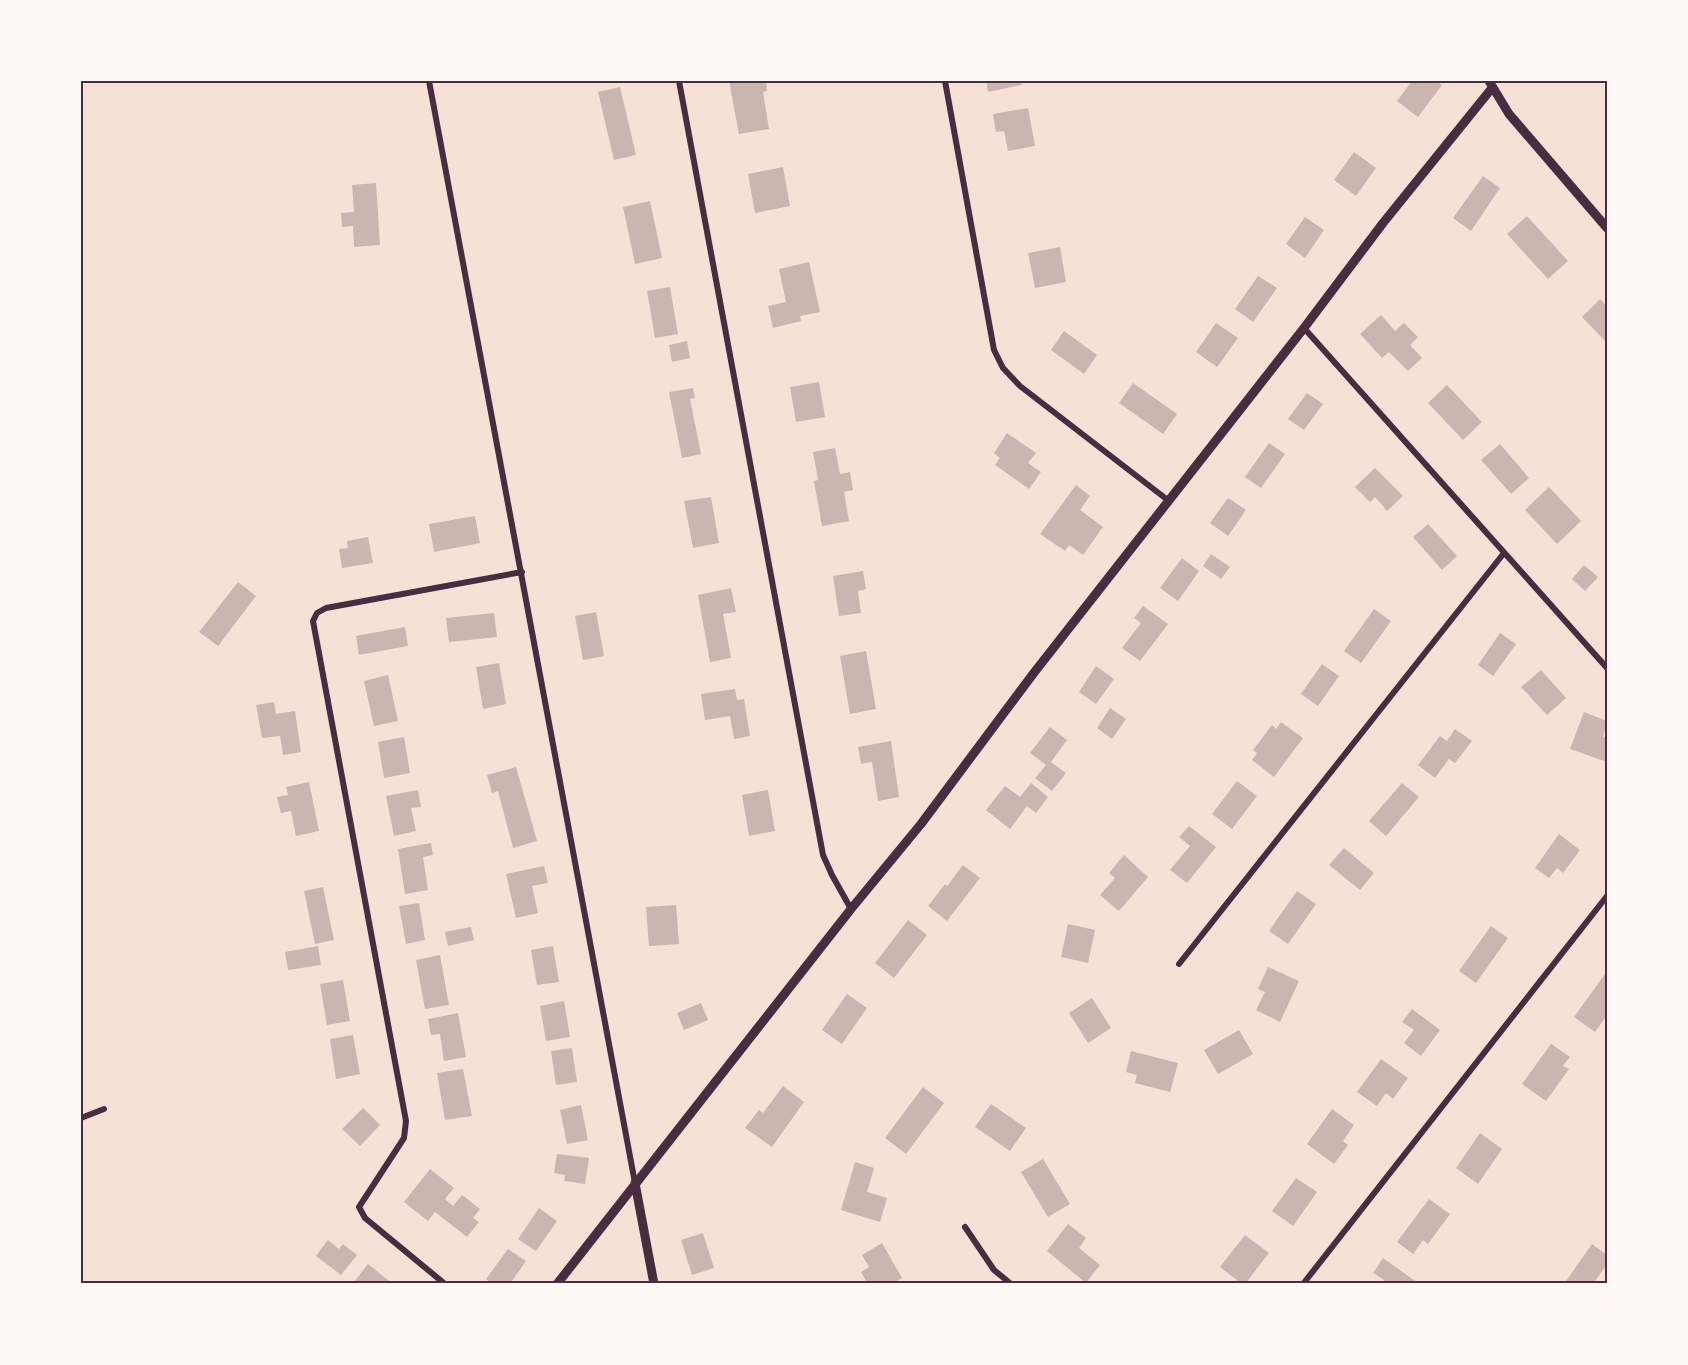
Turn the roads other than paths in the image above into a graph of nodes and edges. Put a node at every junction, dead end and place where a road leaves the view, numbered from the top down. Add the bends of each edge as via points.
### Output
1 (429, 81) edge
2 (678, 81) edge
3 (945, 81) edge
4 (1490, 85) edge
5 (1607, 228) edge
6 (1304, 328) junction
7 (1169, 501) junction
8 (1504, 553) junction
9 (522, 572) junction
10 (1607, 668) edge
11 (1607, 896) edge
12 (851, 909) junction
13 (1179, 964) dead end
14 (104, 1109) dead end
15 (81, 1118) edge
16 (635, 1183) junction
17 (965, 1227) dead end
18 (445, 1284) edge
19 (557, 1284) edge
20 (654, 1284) edge
21 (1011, 1284) edge
22 (1304, 1284) edge

1 - 9 street
2 - 12 street via 823,855
3 - 7 street via 994,350 1003,368 1020,386
4 - 5 street via 1509,114
4 - 6 street
6 - 7 street
6 - 8 street
7 - 12 street
8 - 10 street
8 - 13 street
9 - 16 street
9 - 18 street via 326,608 313,621 406,1121 404,1138 359,1208 365,1218
11 - 22 street
12 - 16 street
14 - 15 street
16 - 19 street
16 - 20 street
17 - 21 street via 994,1270

